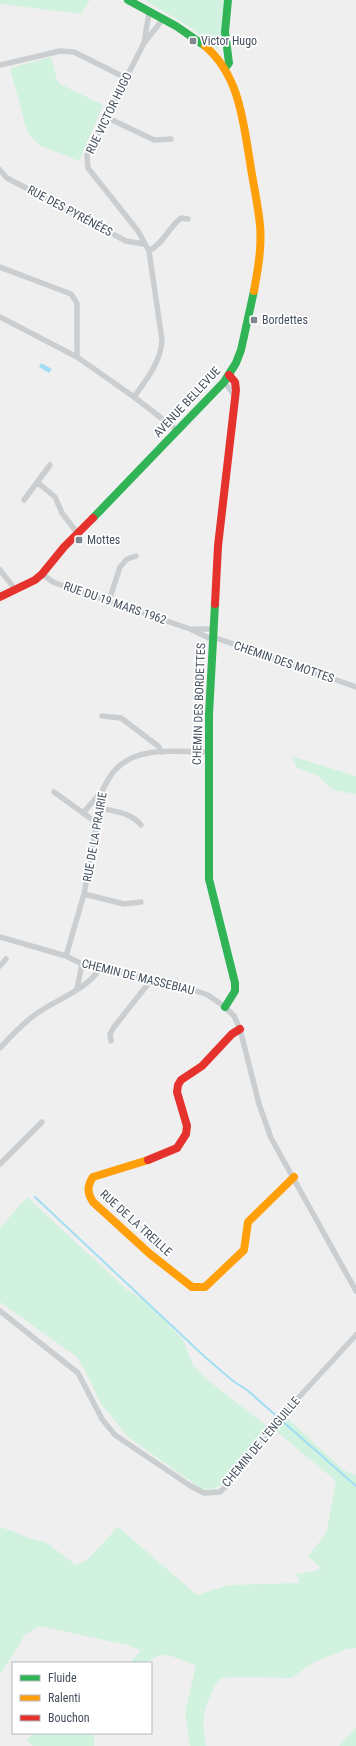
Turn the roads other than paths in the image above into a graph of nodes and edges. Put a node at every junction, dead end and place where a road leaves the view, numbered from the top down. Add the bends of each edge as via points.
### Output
1 (128, 0) edge
2 (228, 0) edge
3 (149, 12) junction
4 (163, 20) junction
5 (226, 42) junction
6 (144, 43) junction
7 (222, 64) junction
8 (0, 65) edge
9 (126, 78) junction
10 (106, 117) junction
11 (171, 139) dead end
12 (0, 170) edge
13 (188, 219) dead end
14 (144, 244) junction
15 (149, 251) junction
16 (0, 267) edge
17 (0, 317) edge
18 (77, 356) junction
19 (227, 379) junction
20 (134, 397) junction
21 (178, 431) junction
22 (50, 465) dead end
23 (37, 482) junction
24 (24, 500) dead end
25 (78, 534) junction
26 (136, 556) dead end
27 (0, 570) edge
28 (42, 574) junction
29 (15, 589) junction
30 (0, 597) edge
31 (109, 601) junction
32 (190, 629) junction
33 (213, 629) junction
34 (213, 638) junction
35 (356, 687) edge
36 (102, 716) dead end
37 (162, 752) junction
38 (209, 752) junction
39 (103, 790) junction
40 (54, 792) dead end
41 (100, 808) junction
42 (83, 813) junction
43 (97, 823) junction
44 (141, 825) dead end
45 (84, 894) junction
46 (141, 902) dead end
47 (0, 937) edge
48 (66, 956) junction
49 (6, 959) dead end
50 (82, 964) junction
51 (0, 966) edge
52 (101, 967) junction
53 (150, 977) junction
54 (77, 989) junction
55 (225, 1007) junction
56 (240, 1029) junction
57 (111, 1042) dead end
58 (0, 1048) edge
59 (42, 1122) dead end
60 (0, 1164) edge
61 (294, 1177) junction
62 (356, 1291) edge
63 (0, 1311) edge
64 (356, 1335) edge

1 - 3 street
2 - 5 street
3 - 4 street
3 - 6 street, RUE VICTOR HUGO
4 - 6 street, RUE VICTOR HUGO
4 - 7 street via 193,36
5 - 7 street
5 - 7 street via 230,56 228,66
6 - 9 street, RUE VICTOR HUGO
7 - 19 street, AVENUE BELLEVUE via 232,82 238,101 261,232 259,259 242,350
8 - 9 street via 67,50
9 - 10 street, RUE VICTOR HUGO
10 - 11 street via 154,140
10 - 14 street, RUE VICTOR HUGO via 87,155 88,168 138,231
12 - 14 street, RUE DES PYRÉNÉES via 7,178 126,241
13 - 15 street via 182,218 178,221 163,241
14 - 15 street, RUE VICTOR HUGO
15 - 20 street, RUE VICTOR HUGO via 162,349 154,368
16 - 18 street via 71,294 77,303
17 - 18 street
18 - 20 street
19 - 21 street, AVENUE BELLEVUE
19 - 33 street, CHEMIN DES BORDETTES via 235,382 236,397 219,533
20 - 21 street
21 - 25 street, AVENUE BELLEVUE
22 - 23 street
23 - 24 street
23 - 25 street via 55,497 62,514
25 - 28 street, AVENUE BELLEVUE
26 - 31 street via 127,559 120,567
27 - 29 street
28 - 29 street, AVENUE BELLEVUE
28 - 31 street, RUE DU 19 MARS 1962 via 61,585
29 - 30 street, AVENUE BELLEVUE
31 - 32 street, RUE DU 19 MARS 1962
32 - 33 street, RUE DU 19 MARS 1962
32 - 34 street, RUE DU 19 MARS 1962
33 - 34 street, CHEMIN DES BORDETTES
34 - 35 street, CHEMIN DES MOTTES
34 - 38 street, CHEMIN DES BORDETTES
36 - 37 street via 121,718 158,746
37 - 38 street, RUE DE LA PRAIRIE
37 - 39 street, RUE DE LA PRAIRIE via 136,755 126,761 110,775
38 - 55 street, CHEMIN DES BORDETTES via 209,880 234,983 234,991
39 - 41 street, RUE DE LA PRAIRIE
39 - 42 street
40 - 42 street
41 - 43 street, RUE DE LA PRAIRIE
41 - 44 street via 128,814
42 - 43 street
43 - 45 street, RUE DE LA PRAIRIE
45 - 46 street via 124,904
45 - 48 street, RUE DE LA PRAIRIE
47 - 48 street, CHEMIN DE MASSEBIAU
48 - 50 street, CHEMIN DE MASSEBIAU
49 - 51 street
50 - 52 street, CHEMIN DE MASSEBIAU
50 - 54 street
52 - 53 street, CHEMIN DE MASSEBIAU
52 - 54 street
53 - 55 street, CHEMIN DE MASSEBIAU via 208,995
53 - 57 street via 148,984 114,1027 110,1034
54 - 58 street via 27,1021
55 - 56 street, CHEMIN DE MASSEBIAU via 234,1016
56 - 61 street, CHEMIN DE MASSEBIAU via 264,1123
56 - 61 street, RUE DE LA TREILLE via 178,1085 177,1092 187,1126 186,1134 178,1148 93,1177 87,1192 93,1202 150,1254 192,1287 201,1288 212,1282 244,1250 248,1222
59 - 60 street
61 - 62 street, CHEMIN DE MASSEBIAU
63 - 64 street, CHEMIN DE L'ENGUILLE via 78,1373 102,1419 115,1435 188,1485 204,1493 220,1492 231,1481 289,1408

